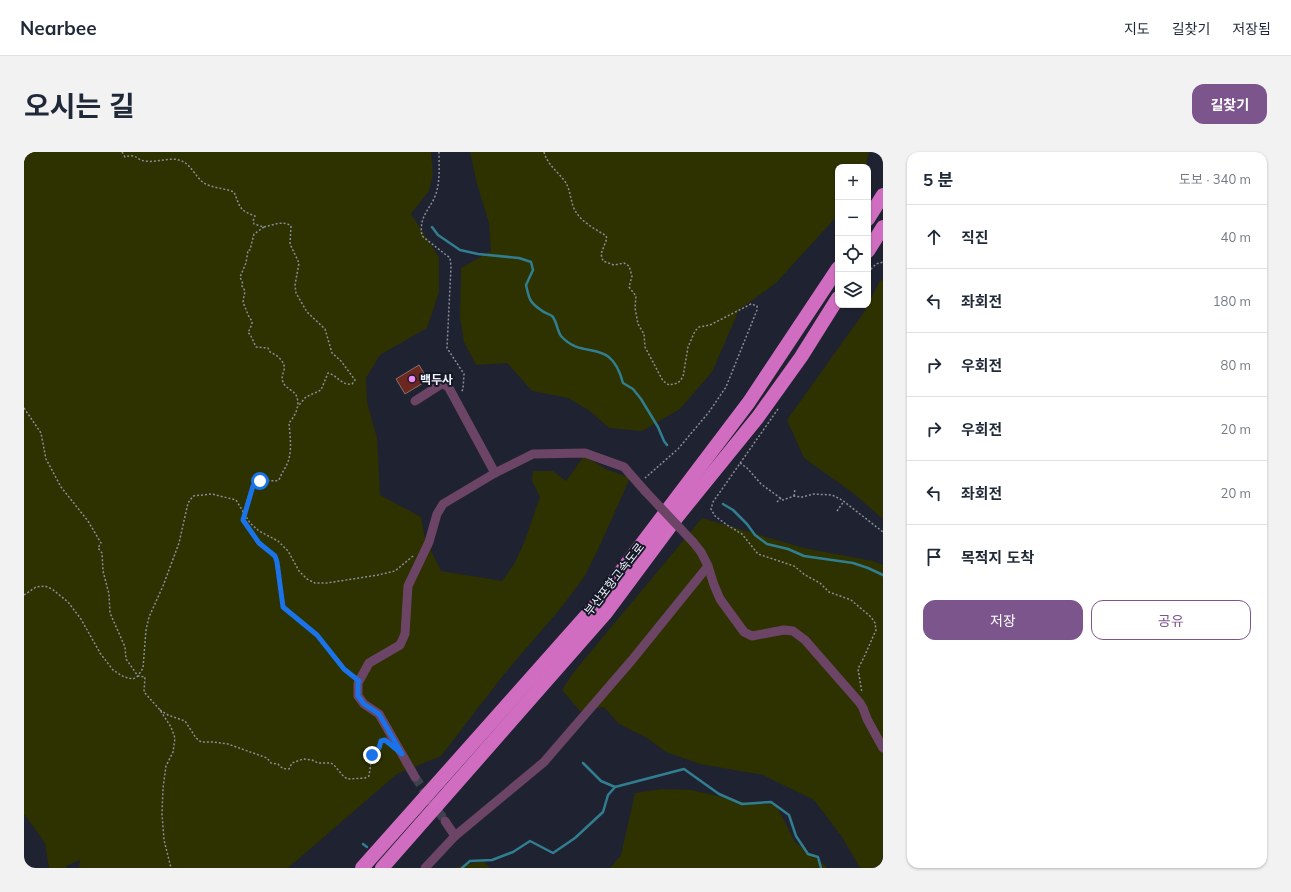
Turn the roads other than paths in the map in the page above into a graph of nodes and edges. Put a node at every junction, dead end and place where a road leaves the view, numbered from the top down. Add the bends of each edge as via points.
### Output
1 (883, 195) edge
2 (871, 214) edge
3 (883, 227) edge
4 (871, 246) edge
5 (835, 272) edge
6 (835, 303) edge
7 (415, 401) dead end
8 (495, 473) junction
9 (708, 566) junction
10 (883, 748) edge
11 (414, 777) tunnel mouth
12 (445, 821) tunnel mouth
13 (455, 836) junction
14 (362, 868) edge
15 (382, 868) edge
16 (425, 868) edge

1 - 2 highway
3 - 4 highway
5 - 14 highway, 부산포항고속도로 via 749,402 594,607
6 - 15 highway, 부산포항고속도로 via 801,357 758,417 677,517 604,614
7 - 8 lane via 443,383 449,388
8 - 9 lane, bridge via 533,454 585,453 624,467 693,542
8 - 11 lane via 443,504 437,514 429,542 408,586 405,634 400,645 369,663 358,683 358,696 364,704 379,714
9 - 10 lane via 720,599 744,632 752,636 784,630 793,631 805,640 863,708 866,719
9 - 13 lane via 632,660 544,762
12 - 13 lane
13 - 16 lane

